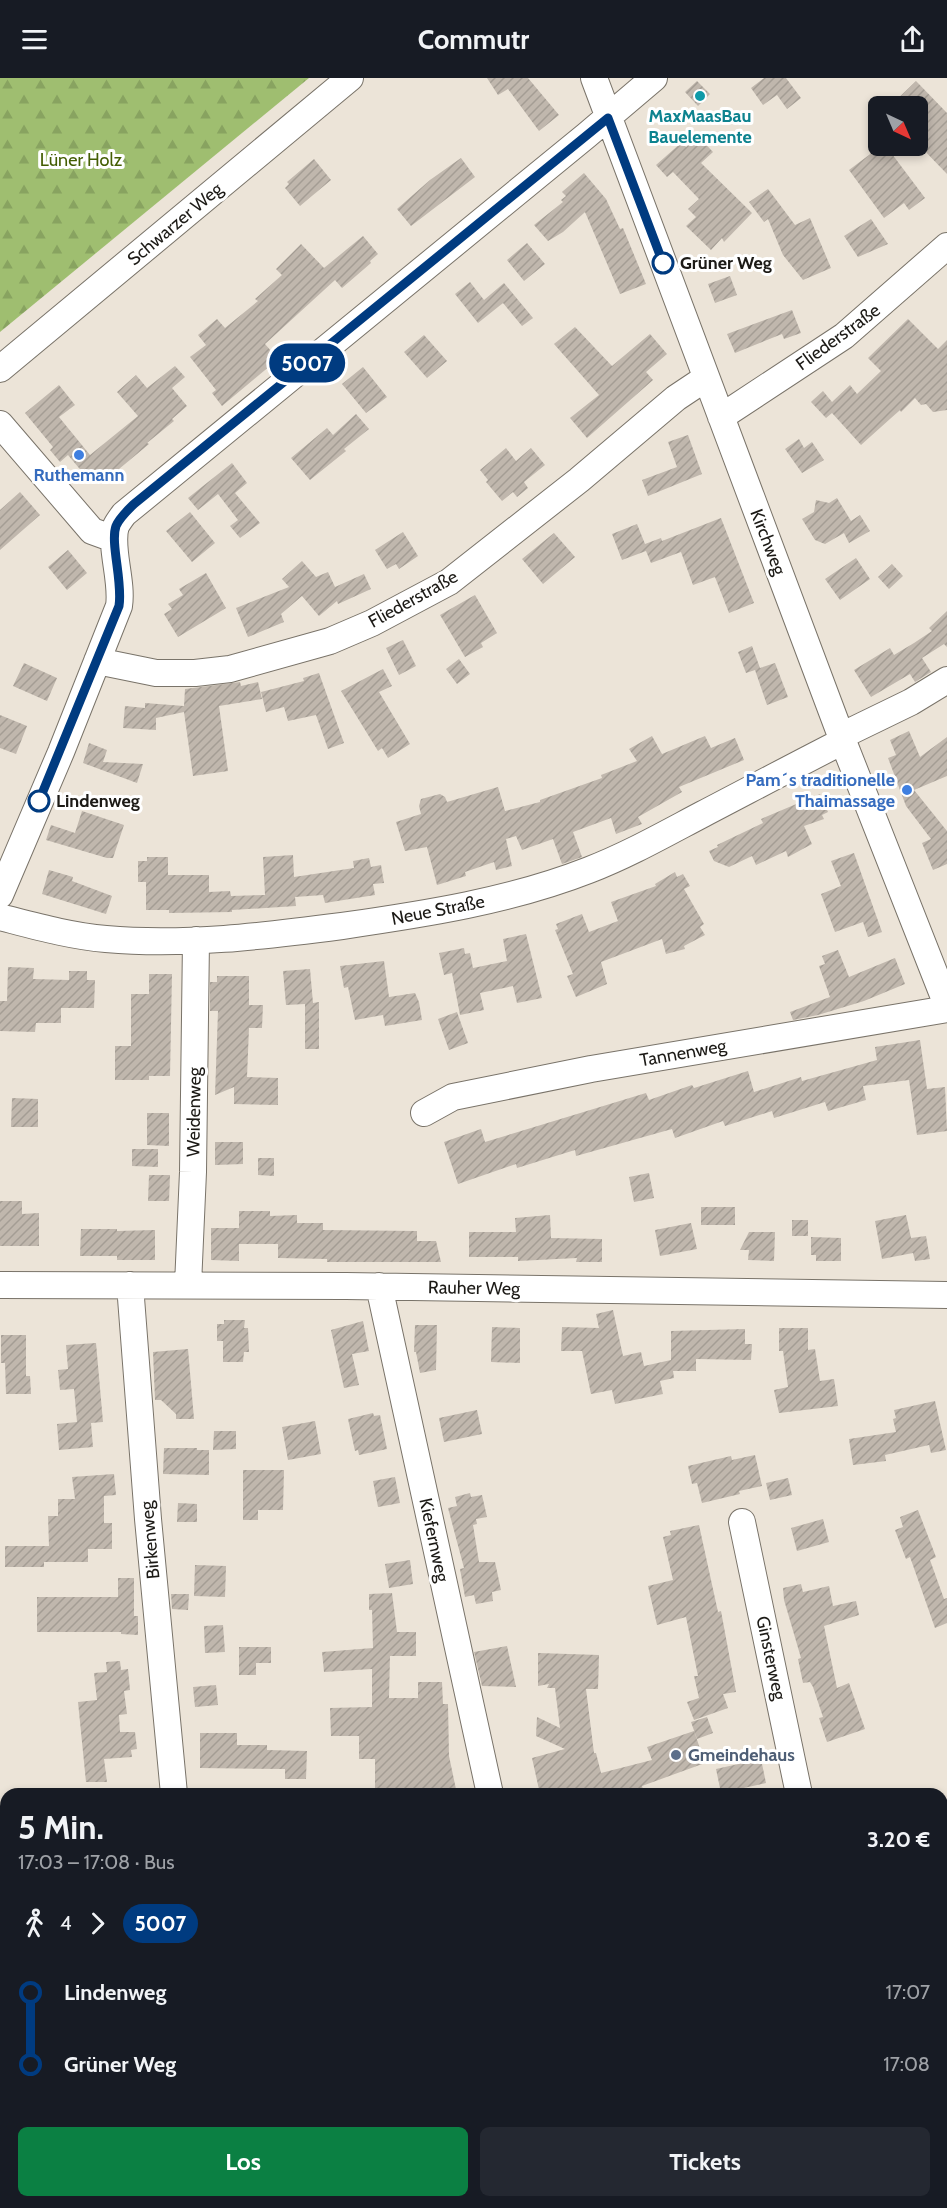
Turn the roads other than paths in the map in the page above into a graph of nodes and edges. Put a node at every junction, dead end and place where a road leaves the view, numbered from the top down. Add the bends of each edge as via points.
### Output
1 (350, 78) edge
2 (594, 78) edge
3 (654, 78) edge
4 (608, 118) junction
5 (947, 246) edge
6 (0, 369) edge
7 (706, 378) junction
8 (721, 417) junction
9 (0, 424) edge
10 (114, 539) junction
11 (97, 661) junction
12 (947, 680) edge
13 (842, 738) junction
14 (0, 895) edge
15 (0, 917) edge
16 (196, 940) junction
17 (947, 1007) edge
18 (424, 1113) dead end
19 (0, 1285) edge
20 (130, 1285) junction
21 (188, 1285) junction
22 (379, 1287) junction
23 (947, 1295) edge
24 (742, 1522) dead end
25 (173, 1788) edge
26 (489, 1788) edge
27 (798, 1788) edge

1 - 6 street, Schwarzer Weg
2 - 4 street, Kirchweg
3 - 4 street
4 - 7 street, Kirchweg
4 - 10 street via 134,504 116,526
5 - 8 street, Fliederstraße via 844,336
7 - 8 street, Kirchweg
7 - 11 street, Fliederstraße via 449,582 372,623 330,641 230,669 156,673
8 - 13 street, Kirchweg
9 - 10 street via 92,531
10 - 11 street via 121,594
11 - 14 street
12 - 13 street, Neue Straße
13 - 16 street, Neue Straße via 642,846 544,885 476,903 384,920
13 - 17 street, Kirchweg
15 - 16 street, Neue Straße via 108,939
16 - 21 street, Weidenweg
17 - 18 street, Tannenweg via 591,1069 453,1097
19 - 20 street, Rauher Weg
20 - 21 street, Rauher Weg
20 - 25 street, Birkenweg
21 - 22 street, Rauher Weg
22 - 23 street, Rauher Weg
22 - 26 street, Kiefernweg
24 - 27 street, Ginsterweg

